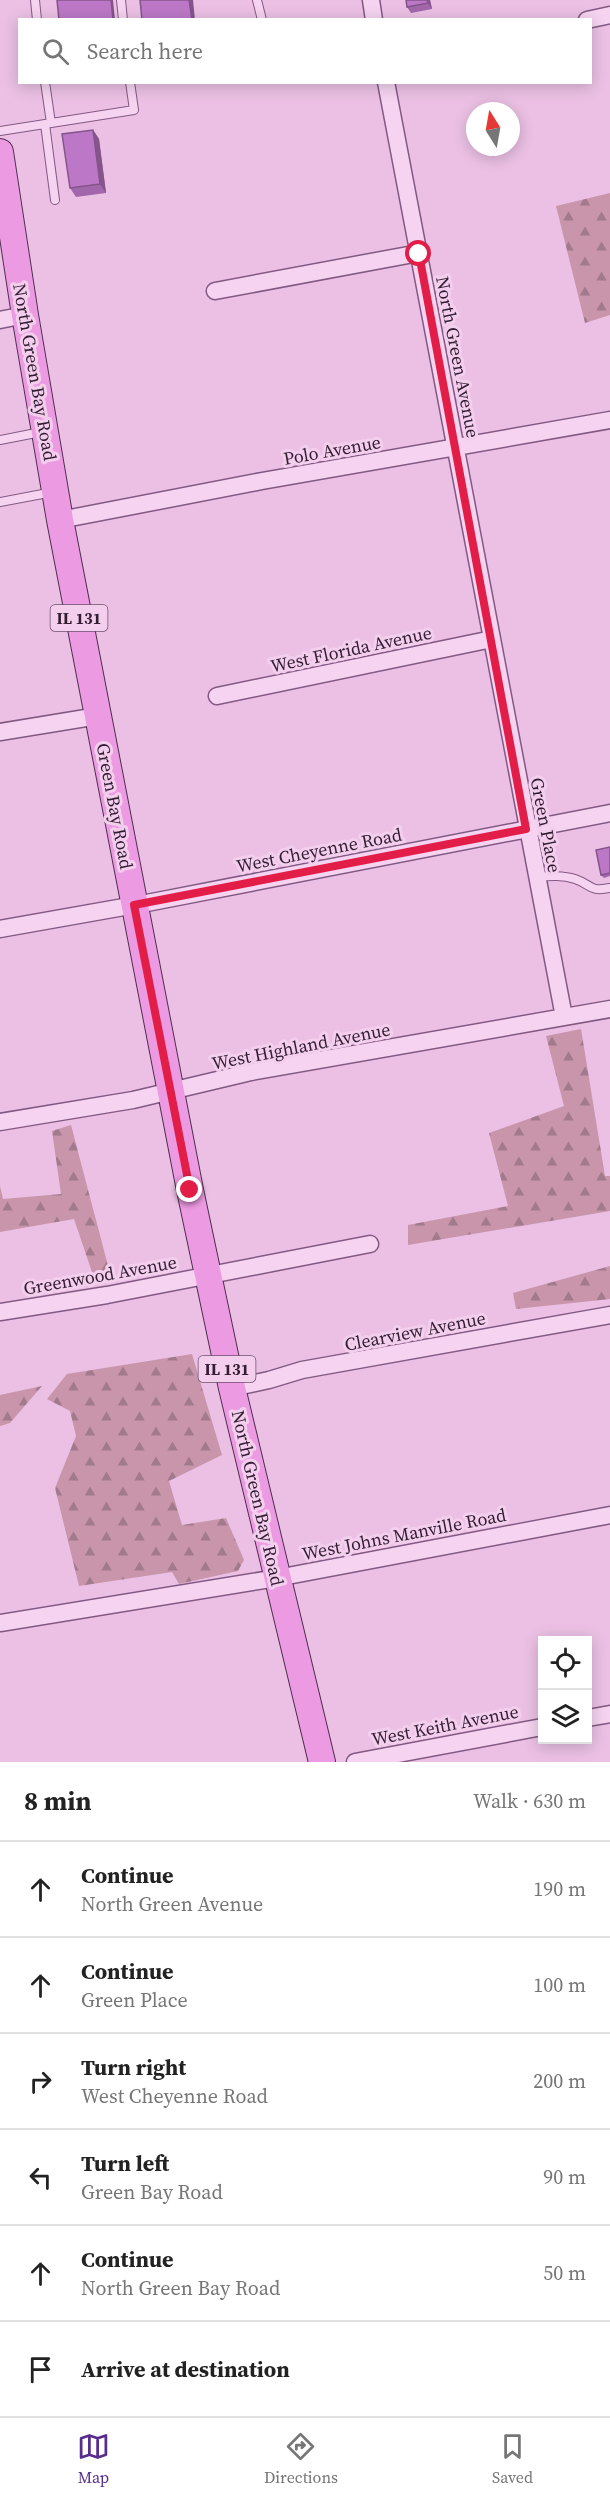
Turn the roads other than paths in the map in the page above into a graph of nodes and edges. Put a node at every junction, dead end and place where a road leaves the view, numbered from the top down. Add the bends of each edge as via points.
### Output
1 (35, 0) edge
2 (121, 0) edge
3 (257, 0) edge
4 (370, 0) edge
5 (610, 15) edge
6 (37, 18) edge
7 (123, 18) edge
8 (262, 18) edge
9 (374, 18) edge
10 (592, 19) edge
11 (45, 84) edge
12 (130, 84) edge
13 (386, 84) edge
14 (48, 123) junction
15 (0, 131) edge
16 (0, 152) edge
17 (55, 200) dead end
18 (419, 254) junction
19 (215, 291) dead end
20 (12, 317) edge
21 (610, 420) edge
22 (44, 431) junction
23 (0, 440) edge
24 (456, 448) junction
25 (55, 491) junction
26 (0, 502) edge
27 (60, 520) junction
28 (492, 639) junction
29 (218, 696) dead end
30 (98, 716) junction
31 (0, 732) edge
32 (610, 813) edge
33 (526, 829) junction
34 (537, 877) junction
35 (610, 888) edge
36 (134, 905) junction
37 (0, 929) edge
38 (610, 1009) edge
39 (564, 1017) junction
40 (170, 1092) junction
41 (0, 1122) edge
42 (370, 1244) dead end
43 (207, 1276) junction
44 (0, 1312) edge
45 (608, 1315) edge
46 (232, 1388) junction
47 (610, 1515) edge
48 (277, 1578) junction
49 (0, 1623) edge
50 (610, 1714) edge
51 (592, 1717) edge
52 (538, 1728) edge
53 (322, 1762) edge
54 (355, 1762) edge

1 - 6 lane
2 - 7 lane
3 - 8 lane
4 - 9 street
5 - 10 street
11 - 14 lane
12 - 14 lane via 134,110
13 - 18 street, North Green Avenue
14 - 15 lane
14 - 17 lane
16 - 20 main road, North Green Bay Road / IL 131
18 - 19 street
18 - 24 street, North Green Avenue
20 - 22 main road, North Green Bay Road / IL 131
21 - 24 street, Polo Avenue
22 - 23 lane
22 - 25 main road, North Green Bay Road / IL 131
24 - 27 street, Polo Avenue
24 - 28 street, North Green Avenue
25 - 26 lane
25 - 27 main road, North Green Bay Road / IL 131
27 - 30 main road, Green Bay Road / IL 131
28 - 29 street, West Florida Avenue
28 - 33 street, Green Place
30 - 31 street
30 - 36 main road, Green Bay Road / IL 131
32 - 33 street, West Cheyenne Road
33 - 34 street, Green Place
33 - 36 street, West Cheyenne Road
34 - 35 lane via 554,875 576,879 596,890
34 - 39 street, Green Place
36 - 37 street, West Cheyenne Road
36 - 40 main road, Green Bay Road / IL 131
38 - 39 street, West Highland Avenue
39 - 40 street, West Highland Avenue via 251,1072
40 - 41 street, West Highland Avenue
40 - 43 main road, North Green Bay Road / IL 131
42 - 43 street, Greenwood Avenue
43 - 44 street, Greenwood Avenue
43 - 46 main road, North Green Bay Road / IL 131
45 - 46 street, Clearview Avenue via 302,1370
46 - 48 main road, North Green Bay Road / IL 131
47 - 48 street, West Johns Manville Road
48 - 49 street, West Johns Manville Road
48 - 53 main road, North Green Bay Road / IL 131
50 - 51 street
52 - 54 street, West Keith Avenue

